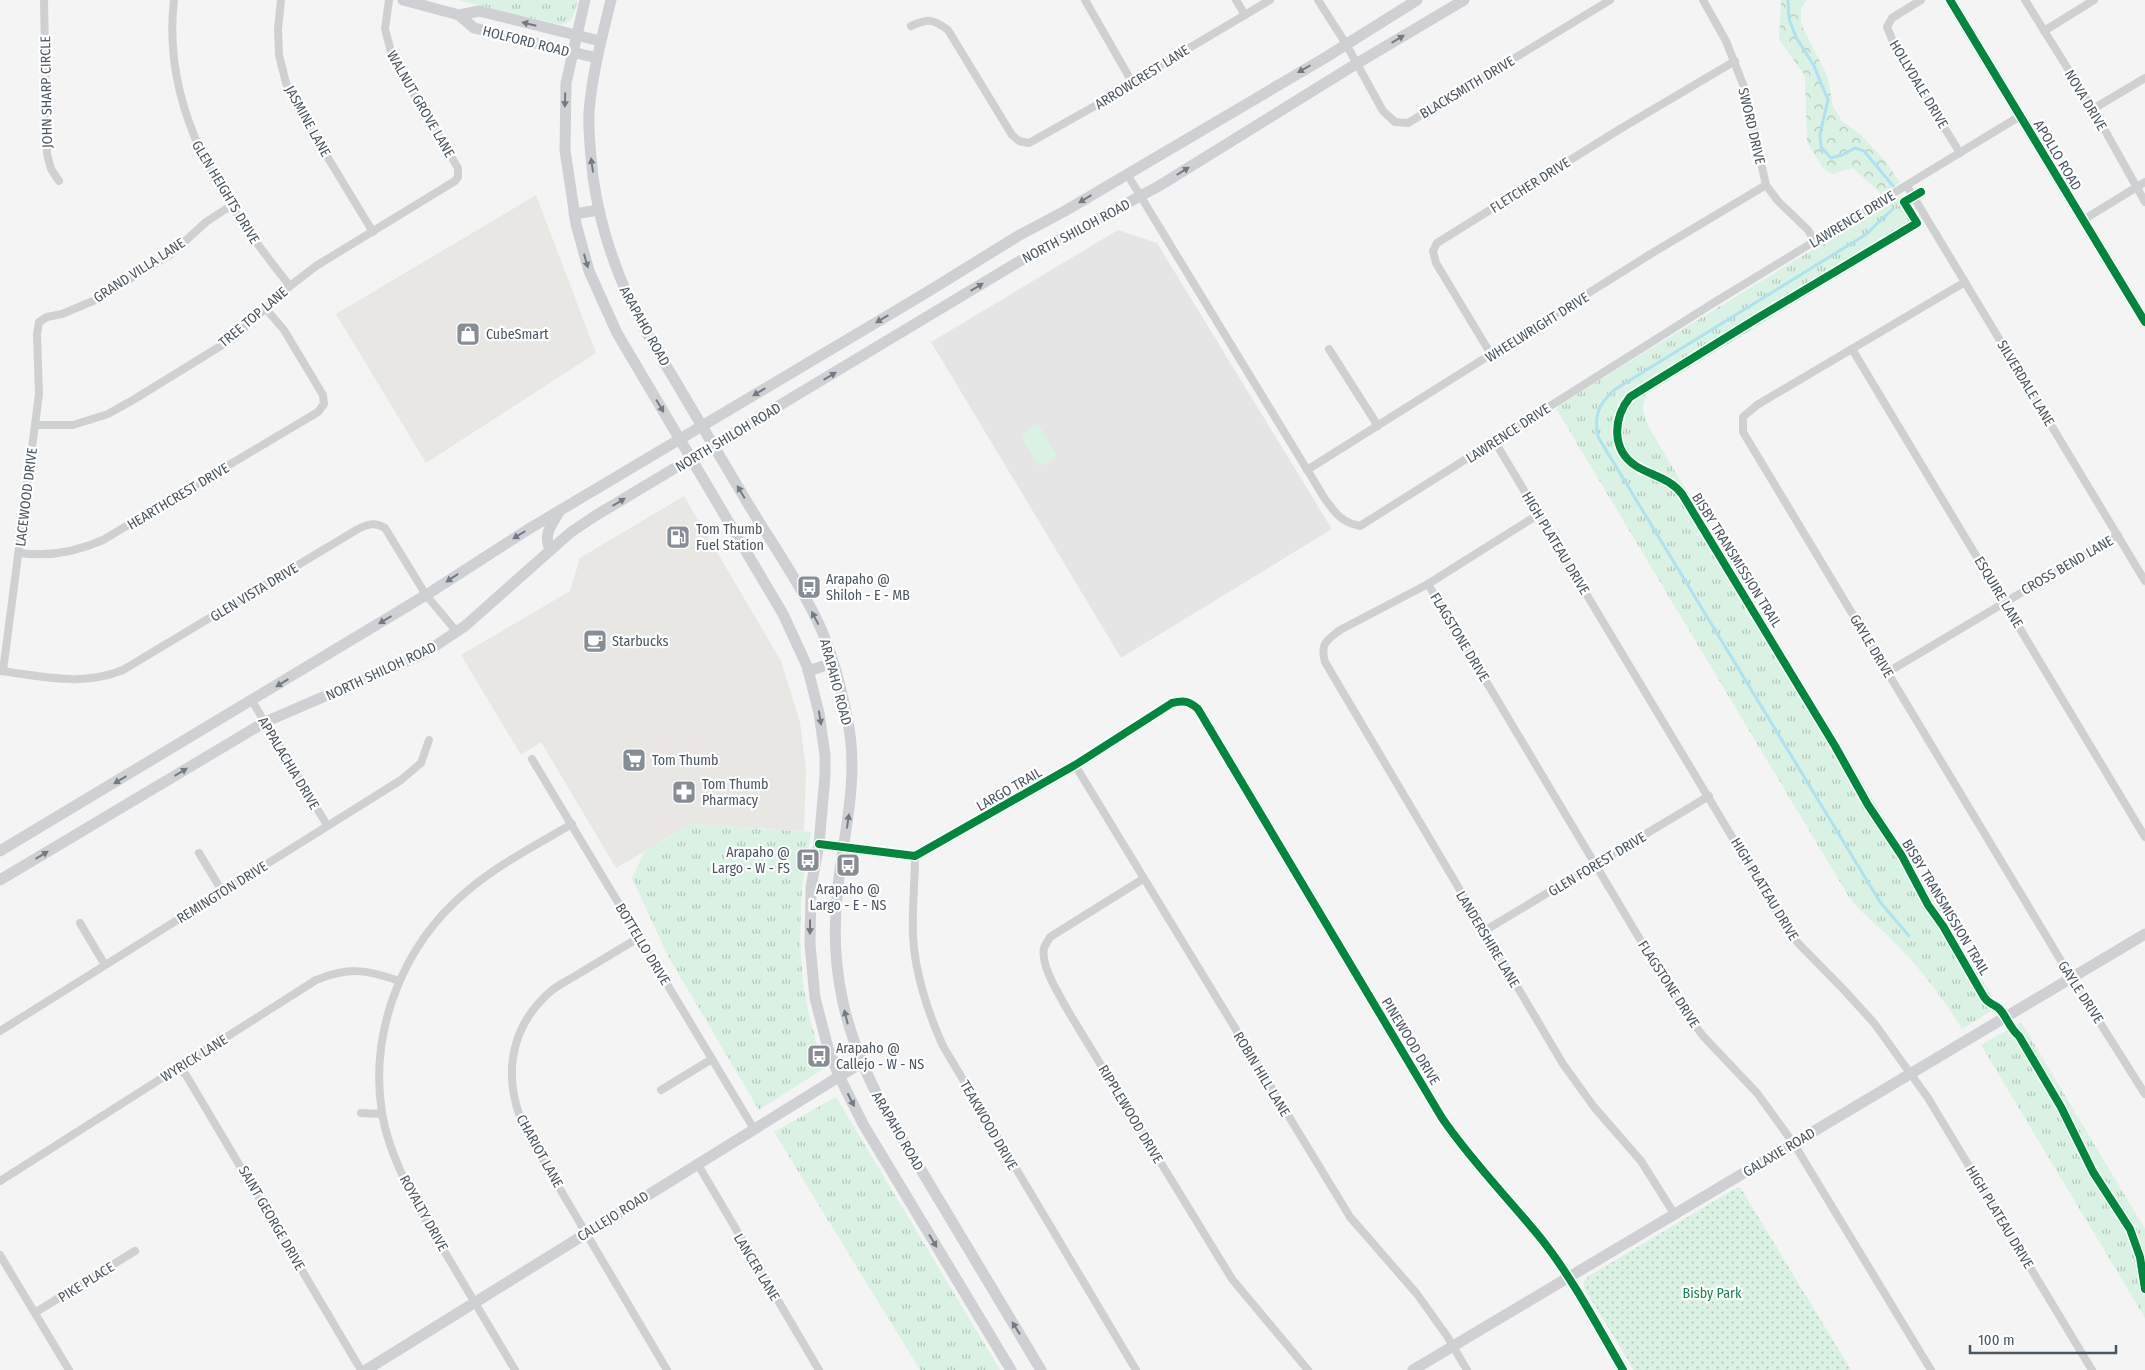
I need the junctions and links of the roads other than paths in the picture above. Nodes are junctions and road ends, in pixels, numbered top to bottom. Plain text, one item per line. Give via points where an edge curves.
1 (44, 0) edge
2 (174, 0) edge
3 (281, 0) edge
4 (389, 0) edge
5 (403, 0) edge
6 (585, 0) edge
7 (611, 0) edge
8 (1085, 0) edge
9 (1236, 0) edge
10 (1270, 0) edge
11 (1318, 0) edge
12 (1417, 0) edge
13 (1464, 0) edge
14 (1610, 0) edge
15 (1703, 0) edge
16 (1921, 0) edge
17 (1950, 0) edge
18 (2025, 0) edge
19 (2094, 0) edge
20 (459, 15) junction
21 (1245, 15) junction
22 (911, 26) dead end
23 (2044, 31) junction
24 (576, 36) junction
25 (600, 42) junction
26 (1346, 44) junction
27 (572, 52) junction
28 (597, 58) junction
29 (1735, 61) junction
30 (1356, 64) junction
31 (2145, 78) edge
32 (1132, 82) junction
33 (2093, 109) junction
34 (2020, 116) junction
35 (1960, 153) junction
36 (1127, 174) junction
37 (458, 177) joint
38 (60, 181) dead end
39 (2145, 182) edge
40 (1766, 185) junction
41 (1907, 186) junction
42 (2136, 187) junction
43 (1141, 196) junction
44 (2145, 202) edge
45 (232, 205) junction
46 (599, 210) junction
47 (574, 214) junction
48 (2082, 220) junction
49 (373, 232) junction
50 (1815, 242) junction
51 (1965, 282) junction
52 (290, 286) junction
53 (924, 294) junction
54 (266, 309) junction
55 (936, 312) junction
56 (39, 322) joint
57 (2145, 322) edge
58 (1329, 349) dead end
59 (1852, 349) junction
60 (1492, 356) junction
61 (791, 373) junction
62 (803, 392) junction
63 (36, 424) junction
64 (702, 426) junction
65 (1378, 426) junction
66 (680, 439) junction
67 (1495, 442) junction
68 (713, 446) junction
69 (692, 459) junction
70 (1307, 470) junction
71 (560, 511) junction
72 (1539, 514) junction
73 (2118, 535) junction
74 (550, 550) junction
75 (19, 553) junction
76 (2145, 581) edge
77 (1428, 584) junction
78 (426, 595) junction
79 (2005, 601) junction
80 (456, 632) junction
81 (834, 664) junction
82 (1, 671) edge
83 (808, 671) junction
84 (1888, 672) junction
85 (252, 701) junction
86 (1198, 709) joint
87 (264, 722) junction
88 (429, 740) dead end
89 (532, 759) dead end
90 (1075, 765) junction
91 (1709, 796) junction
92 (572, 824) junction
93 (327, 825) junction
94 (2145, 837) edge
95 (819, 844) junction
96 (844, 847) junction
97 (0, 851) edge
98 (199, 853) dead end
99 (915, 856) junction
100 (1596, 864) junction
101 (1143, 879) junction
102 (0, 880) edge
103 (222, 891) junction
104 (80, 924) dead end
105 (1484, 931) junction
106 (2145, 934) edge
107 (640, 937) junction
108 (105, 964) junction
109 (2072, 978) junction
110 (398, 981) junction
111 (0, 1031) edge
112 (712, 1059) junction
113 (861, 1063) junction
114 (178, 1068) junction
115 (1910, 1075) junction
116 (839, 1076) junction
117 (661, 1090) dead end
118 (2145, 1094) edge
119 (361, 1113) dead end
120 (382, 1114) junction
121 (754, 1129) junction
122 (1794, 1144) junction
123 (697, 1163) junction
124 (0, 1181) edge
125 (1674, 1215) junction
126 (586, 1233) junction
127 (135, 1251) dead end
128 (0, 1255) edge
129 (1568, 1276) junction
130 (475, 1302) junction
131 (36, 1312) junction
132 (1453, 1346) junction
133 (70, 1370) edge
134 (361, 1370) edge
135 (366, 1370) edge
136 (515, 1370) edge
137 (667, 1370) edge
138 (819, 1370) edge
139 (1011, 1370) edge
140 (1041, 1370) edge
141 (1136, 1370) edge
142 (1308, 1370) edge
143 (1413, 1370) edge
144 (1467, 1370) edge
145 (1623, 1370) edge
146 (1931, 1370) edge
147 (2092, 1370) edge

1 - 38 street, JOHN SHARP CIRCLE via 47,154
2 - 45 street, GLEN HEIGHTS DRIVE via 172,48 182,103 196,143
3 - 49 street, JASMINE LANE via 279,55 286,83 297,108
4 - 37 street, WALNUT GROVE LANE via 385,29 393,59 458,168
5 - 20 main road, HOLFORD ROAD
6 - 24 main road, ARAPAHO ROAD
7 - 25 main road, ARAPAHO ROAD
8 - 32 street
9 - 21 street
10 - 21 street, ARROWCREST LANE
11 - 26 street, BLACKSMITH DRIVE
12 - 26 main road, NORTH SHILOH ROAD
30 -> 13 main road, NORTH SHILOH ROAD
14 - 30 street, BLACKSMITH DRIVE via 1408,123 1395,122 1388,117
15 - 29 street, SWORD DRIVE
16 - 35 street, HOLLYDALE DRIVE via 1892,18 1887,27 1896,49
17 - 34 main road, APOLLO ROAD
18 - 23 street, NOVA DRIVE
19 - 23 street
24 -> 20 main road, HOLFORD ROAD via 479,11
20 - 27 main road, HOLFORD ROAD via 474,28
21 - 32 street, ARROWCREST LANE
22 - 32 street, ARROWCREST LANE via 924,20 936,21 948,30 1012,136 1019,141 1029,143
23 - 33 street, NOVA DRIVE
24 - 25 main road, HOLFORD ROAD
24 - 27 main road, ARAPAHO ROAD
25 - 28 main road, ARAPAHO ROAD
26 - 30 street, BLACKSMITH DRIVE
26 -> 36 main road, NORTH SHILOH ROAD
27 - 28 main road, HOLFORD ROAD
27 -> 47 main road, ARAPAHO ROAD via 565,100 565,150
46 -> 28 main road, ARAPAHO ROAD via 589,135
29 - 40 street, SWORD DRIVE via 1749,105
29 - 60 street, FLETCHER DRIVE via 1437,243 1433,251 1436,263
43 -> 30 main road, NORTH SHILOH ROAD
31 - 33 street
33 - 42 street, NOVA DRIVE
34 - 35 street, LAWRENCE DRIVE
34 - 48 main road, APOLLO ROAD
35 - 41 street, LAWRENCE DRIVE
36 - 43 street, LAWRENCE DRIVE
36 -> 53 main road, NORTH SHILOH ROAD
37 - 49 street, TREE TOP LANE
39 - 42 street
40 - 50 street, SWORD DRIVE via 1808,230
40 - 60 street, WHEELWRIGHT DRIVE via 1649,255
41 - 50 street, LAWRENCE DRIVE
41 - 51 street, SILVERDALE LANE
42 - 44 street, NOVA DRIVE
42 - 48 street
55 -> 43 main road, NORTH SHILOH ROAD via 1025,258
43 - 70 street, LAWRENCE DRIVE
45 - 52 street, GLEN HEIGHTS DRIVE via 262,252
45 - 56 street, GRAND VILLA LANE via 206,222 171,254 93,301 62,314 47,316
46 - 47 main road
46 - 64 main road, ARAPAHO ROAD via 611,258 628,300
47 -> 66 main road, ARAPAHO ROAD via 589,272 606,312
48 - 57 main road, APOLLO ROAD
49 - 52 street, TREE TOP LANE via 316,266
50 - 67 street, LAWRENCE DRIVE
51 - 59 street, GAYLE DRIVE
51 - 73 street, SILVERDALE LANE
52 - 54 street, TREE TOP LANE
53 - 55 main road
53 -> 61 main road, NORTH SHILOH ROAD
54 - 63 street, TREE TOP LANE via 232,339 108,414 73,426
54 - 75 street, HEARTHCREST DRIVE via 292,342 323,395 324,404 318,412 103,540 72,552
62 -> 55 main road, NORTH SHILOH ROAD
56 - 63 street, LACEWOOD DRIVE
58 - 65 street
59 - 79 street, ESQUIRE LANE
59 - 84 street, GAYLE DRIVE via 1756,405 1743,417 1744,432
60 - 65 street, WHEELWRIGHT DRIVE
61 - 62 main road
61 -> 64 main road, NORTH SHILOH ROAD
62 - 68 main road, NORTH SHILOH ROAD
63 - 75 street, LACEWOOD DRIVE
64 - 66 main road, NORTH SHILOH ROAD
64 - 68 main road, ARAPAHO ROAD
65 - 70 street, WHEELWRIGHT DRIVE
66 - 69 main road, ARAPAHO ROAD
66 - 71 main road, NORTH SHILOH ROAD
67 - 70 street, LAWRENCE DRIVE via 1360,526 1347,524 1335,512
67 - 72 street, HIGH PLATEAU DRIVE
68 - 69 main road, NORTH SHILOH ROAD
81 -> 68 main road, ARAPAHO ROAD via 822,631 796,583
74 -> 69 main road, NORTH SHILOH ROAD via 579,526
69 - 83 main road, ARAPAHO ROAD via 783,614
71 - 74 main road via 548,530 546,540
71 -> 78 main road, NORTH SHILOH ROAD
72 - 77 street
72 - 91 street, HIGH PLATEAU DRIVE
73 - 76 street, SILVERDALE LANE
73 - 79 street, CROSS BEND LANE
74 - 80 main road, NORTH SHILOH ROAD
75 - 82 street, LACEWOOD DRIVE
77 - 100 street, FLAGSTONE DRIVE
77 - 105 street, LANDERSHIRE LANE via 1340,630 1327,640 1322,650 1325,662
78 - 80 street, GLEN VISTA DRIVE
78 - 82 street, GLEN VISTA DRIVE via 385,528 377,524 367,525 123,670 103,677 77,680
78 -> 85 main road, NORTH SHILOH ROAD
79 - 84 street, CROSS BEND LANE
79 - 94 street, ESQUIRE LANE
80 - 87 main road, NORTH SHILOH ROAD via 411,660
81 - 83 main road
96 -> 81 main road, ARAPAHO ROAD via 852,767 849,730
83 -> 95 main road, ARAPAHO ROAD via 819,713 824,755
84 - 109 street, GAYLE DRIVE
85 - 87 street, APPALACHIA DRIVE
85 -> 97 main road, NORTH SHILOH ROAD
86 - 90 street, LARGO TRAIL via 1190,702 1172,703
86 - 129 street, PINEWOOD DRIVE via 1442,1118 1464,1151 1543,1242
87 - 93 street, APPALACHIA DRIVE
102 -> 87 main road, NORTH SHILOH ROAD
88 - 93 street, REMINGTON DRIVE via 421,763 412,772
89 - 92 street, BOTTELLO DRIVE
90 - 99 street, LARGO TRAIL
90 - 101 street, ROBIN HILL LANE
91 - 100 street, GLEN FOREST DRIVE
91 - 115 street, HIGH PLATEAU DRIVE via 1798,943 1858,1005
92 - 107 street, BOTTELLO DRIVE
92 - 110 street, ROYALTY DRIVE via 497,868 466,891 425,934
93 - 103 street, REMINGTON DRIVE
95 - 96 street
95 -> 116 main road, ARAPAHO ROAD via 811,896 812,978 828,1048
96 - 99 street
113 -> 96 main road, ARAPAHO ROAD via 844,1009 837,963 835,919
98 - 103 street
99 - 141 street, TEAKWOOD DRIVE via 913,935 930,1018 948,1054
100 - 105 street, GLEN FOREST DRIVE
100 - 122 street, FLAGSTONE DRIVE via 1687,1015 1757,1093
101 - 132 street, ROBIN HILL LANE via 1350,1217 1417,1294
101 - 142 street, RIPPLEWOOD DRIVE via 1050,938 1044,949 1044,960 1071,1016 1232,1279
103 - 108 street, REMINGTON DRIVE
104 - 108 street
105 - 125 street, LANDERSHIRE LANE via 1563,1064 1594,1107 1641,1161
106 - 109 main road, GALAXIE ROAD
107 - 112 street, BOTTELLO DRIVE
107 - 126 street, CHARIOT LANE via 551,990 524,1024 512,1058 514,1099 522,1122
108 - 111 street, REMINGTON DRIVE
109 - 115 main road, GALAXIE ROAD
109 - 118 street, GAYLE DRIVE
110 - 114 street, WYRICK LANE via 373,972 352,970 316,980
110 - 120 street, ROYALTY DRIVE via 384,1030 380,1062
112 - 117 street
112 - 121 street, BOTTELLO DRIVE
113 - 116 main road, CALLEJO ROAD
140 -> 113 main road, ARAPAHO ROAD via 884,1108
114 - 124 street, WYRICK LANE
114 - 134 street, SAINT GEORGE DRIVE via 186,1075 238,1160
115 - 122 main road, GALAXIE ROAD
115 - 147 street, HIGH PLATEAU DRIVE via 1928,1098
116 - 121 main road, CALLEJO ROAD
116 -> 139 main road, ARAPAHO ROAD via 863,1124
119 - 120 street
120 - 130 street, ROYALTY DRIVE via 389,1142 414,1202
121 - 123 main road, CALLEJO ROAD
122 - 125 main road, GALAXIE ROAD
122 - 146 street, FLAGSTONE DRIVE
123 - 126 main road, CALLEJO ROAD
123 - 138 street, LANCER LANE
125 - 129 main road, GALAXIE ROAD
126 - 130 main road, CALLEJO ROAD
126 - 137 street, CHARIOT LANE
127 - 131 street, PIKE PLACE
128 - 131 street
129 - 132 main road, GALAXIE ROAD
129 - 145 street, PINEWOOD DRIVE
130 - 135 main road, CALLEJO ROAD
130 - 136 street, ROYALTY DRIVE
131 - 133 street
132 - 143 main road, GALAXIE ROAD
132 - 144 street, ROBIN HILL LANE

